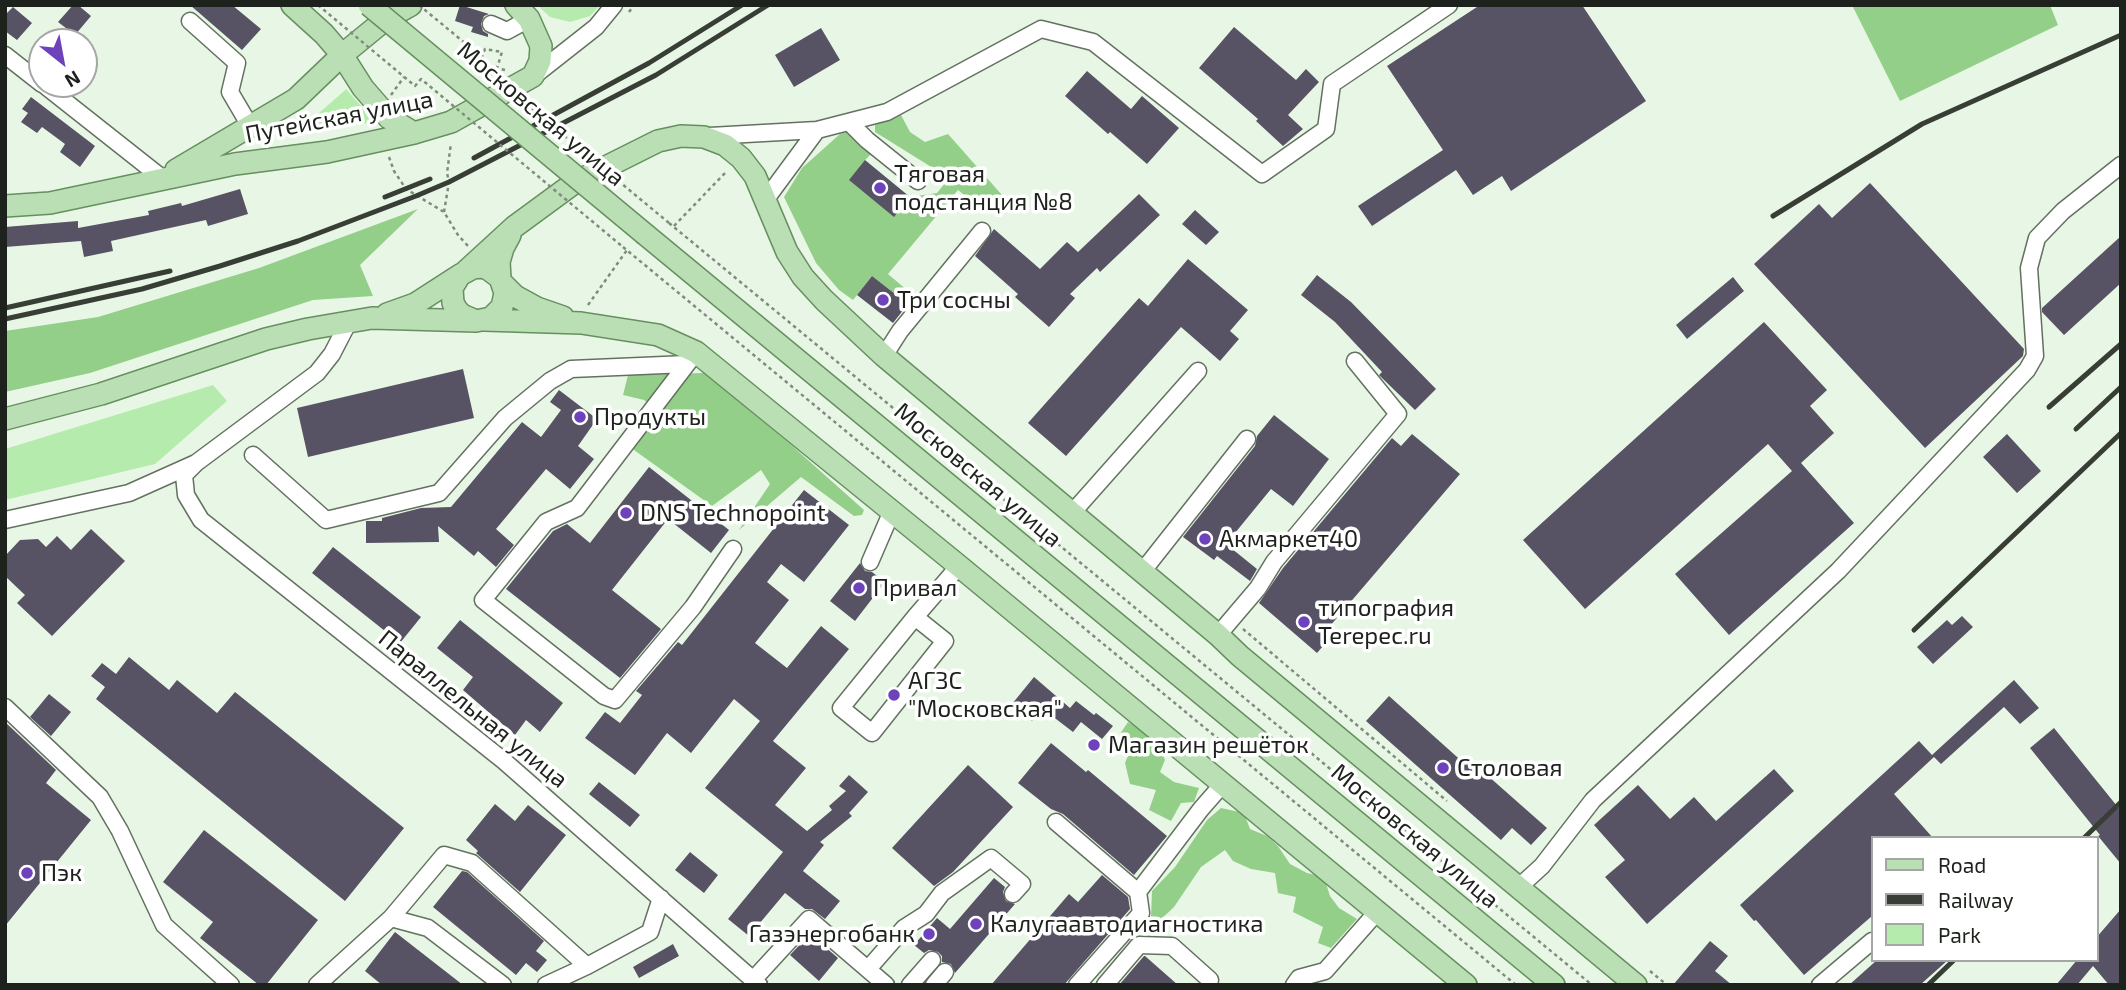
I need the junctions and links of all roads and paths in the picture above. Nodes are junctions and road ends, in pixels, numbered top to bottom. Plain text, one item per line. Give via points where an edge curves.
1 (292, 5) edge
2 (318, 5) edge
3 (369, 5) edge
4 (411, 5) edge
5 (419, 5) edge
6 (614, 5) edge
7 (1449, 5) edge
8 (522, 12) edge
9 (190, 21) dead end
10 (491, 24) dead end
11 (5, 55) edge
12 (342, 55) junction
13 (479, 65) junction
14 (498, 68) dead end
15 (28, 73) edge
16 (533, 76) junction
17 (404, 77) junction
18 (423, 97) dead end
19 (60, 98) edge
20 (399, 101) dead end
21 (407, 106) dead end
22 (849, 122) junction
23 (250, 126) junction
24 (817, 130) junction
25 (414, 133) junction
26 (704, 137) junction
27 (451, 141) dead end
28 (388, 153) dead end
29 (2121, 164) edge
30 (731, 167) dead end
31 (162, 178) junction
32 (918, 181) dead end
33 (766, 199) junction
34 (5, 206) edge
35 (444, 212) junction
36 (674, 226) junction
37 (514, 228) junction
38 (982, 231) dead end
39 (468, 246) dead end
40 (625, 249) junction
41 (463, 273) junction
42 (502, 282) junction
43 (372, 318) junction
44 (582, 318) junction
45 (480, 320) junction
46 (349, 321) junction
47 (884, 356) junction
48 (692, 358) junction
49 (1355, 361) dead end
50 (1198, 371) dead end
51 (5, 419) edge
52 (1247, 439) dead end
53 (253, 455) dead end
54 (196, 463) junction
55 (892, 512) junction
56 (1072, 513) junction
57 (5, 520) edge
58 (733, 549) dead end
59 (870, 562) dead end
60 (959, 566) junction
61 (1142, 572) junction
62 (915, 617) junction
63 (1218, 635) junction
64 (5, 707) edge
65 (1222, 785) junction
66 (1056, 822) dead end
67 (1519, 887) junction
68 (1138, 892) junction
69 (1013, 894) dead end
70 (661, 898) junction
71 (1377, 912) junction
72 (391, 918) junction
73 (1870, 944) edge
74 (932, 960) dead end
75 (587, 966) junction
76 (868, 969) junction
77 (945, 972) dead end
78 (756, 982) edge
79 (1211, 983) edge
80 (231, 985) edge
81 (317, 985) edge
82 (503, 985) edge
83 (546, 985) edge
84 (886, 985) edge
85 (910, 985) edge
86 (934, 985) edge
87 (1077, 985) edge
88 (1105, 985) edge
89 (1294, 985) edge
90 (1466, 985) edge
91 (1516, 985) edge
92 (1554, 985) edge
93 (1592, 985) edge
94 (1636, 985) edge
95 (1820, 985) edge

1 - 12 main road
2 - 17 path, bridge
3 - 92 main road, Московская улица, bridge
4 - 12 main road, Путейская улица
5 - 13 path, bridge via 472,49 467,55
6 - 16 street, Путейская улица via 596,27
7 - 22 street via 1332,84 1326,129 1262,174 1093,42 1041,29 887,112
8 - 10 street via 507,31
8 - 16 main road via 541,46
9 - 23 street via 237,63 230,92
11 - 15 street
12 - 23 main road, Путейская улица via 296,99
12 - 25 main road via 389,118
13 - 14 path via 485,49 502,52
13 - 36 path, bridge
16 - 25 main road, Путейская улица via 451,122
17 - 20 path via 391,95
17 - 40 path, bridge via 415,86 421,79
18 - 21 path
19 - 31 street
22 - 24 street
22 - 32 street
23 - 31 main road, Путейская улица
24 - 26 street
24 - 33 street
25 - 31 main road, Путейская улица
26 - 33 main road via 741,158
26 - 37 main road via 658,141 574,183
27 - 35 path
28 - 35 path via 406,188
29 - 67 street via 2037,238 2029,268 2035,356 2027,370 1838,571 1593,800 1542,866
30 - 36 path
31 - 34 main road, Путейская улица via 50,203
33 - 47 main road via 787,252 803,277
35 - 39 path
36 - 93 path
37 - 41 main road
37 - 42 main road via 499,261
38 - 47 street
40 - 44 path
40 - 91 path
41 - 42 main road via 481,267
41 - 43 main road via 415,304
41 - 45 main road via 452,288 453,303 462,315
42 - 44 main road via 537,308
42 - 45 main road via 502,307 491,318
43 - 45 main road
43 - 46 main road
44 - 45 main road
44 - 48 main road via 658,335
46 - 51 main road via 266,339 101,394
46 - 54 street via 317,373
47 - 56 main road
48 - 53 street via 571,369 505,418 439,493 326,520
48 - 55 main road
48 - 58 street via 577,508 546,522 483,600 615,700 694,607
49 - 63 street via 1398,414
50 - 56 street
52 - 61 street
54 - 57 street via 129,493
54 - 70 street, Параллельная улица via 184,475 186,495 201,520 504,761
55 - 59 street
55 - 60 main road
56 - 61 main road
60 - 62 street
60 - 65 main road
61 - 63 main road
62 - 62 street via 841,708 872,733 946,641
63 - 67 main road
64 - 80 street via 100,797 164,925
65 - 68 street
65 - 71 main road
66 - 68 street
67 - 94 main road
68 - 87 street via 1141,913
69 - 76 street via 1023,884 1005,878 991,858 942,893
70 - 75 street via 650,932
70 - 78 street, Параллельная улица
71 - 89 street via 1325,971 1299,978
71 - 90 main road
72 - 75 street via 444,855 472,863
72 - 81 street
72 - 82 street via 428,928
73 - 95 street
74 - 85 street
75 - 83 street
76 - 78 street via 809,919
76 - 84 street
77 - 86 street
79 - 88 street via 1172,946 1139,945

